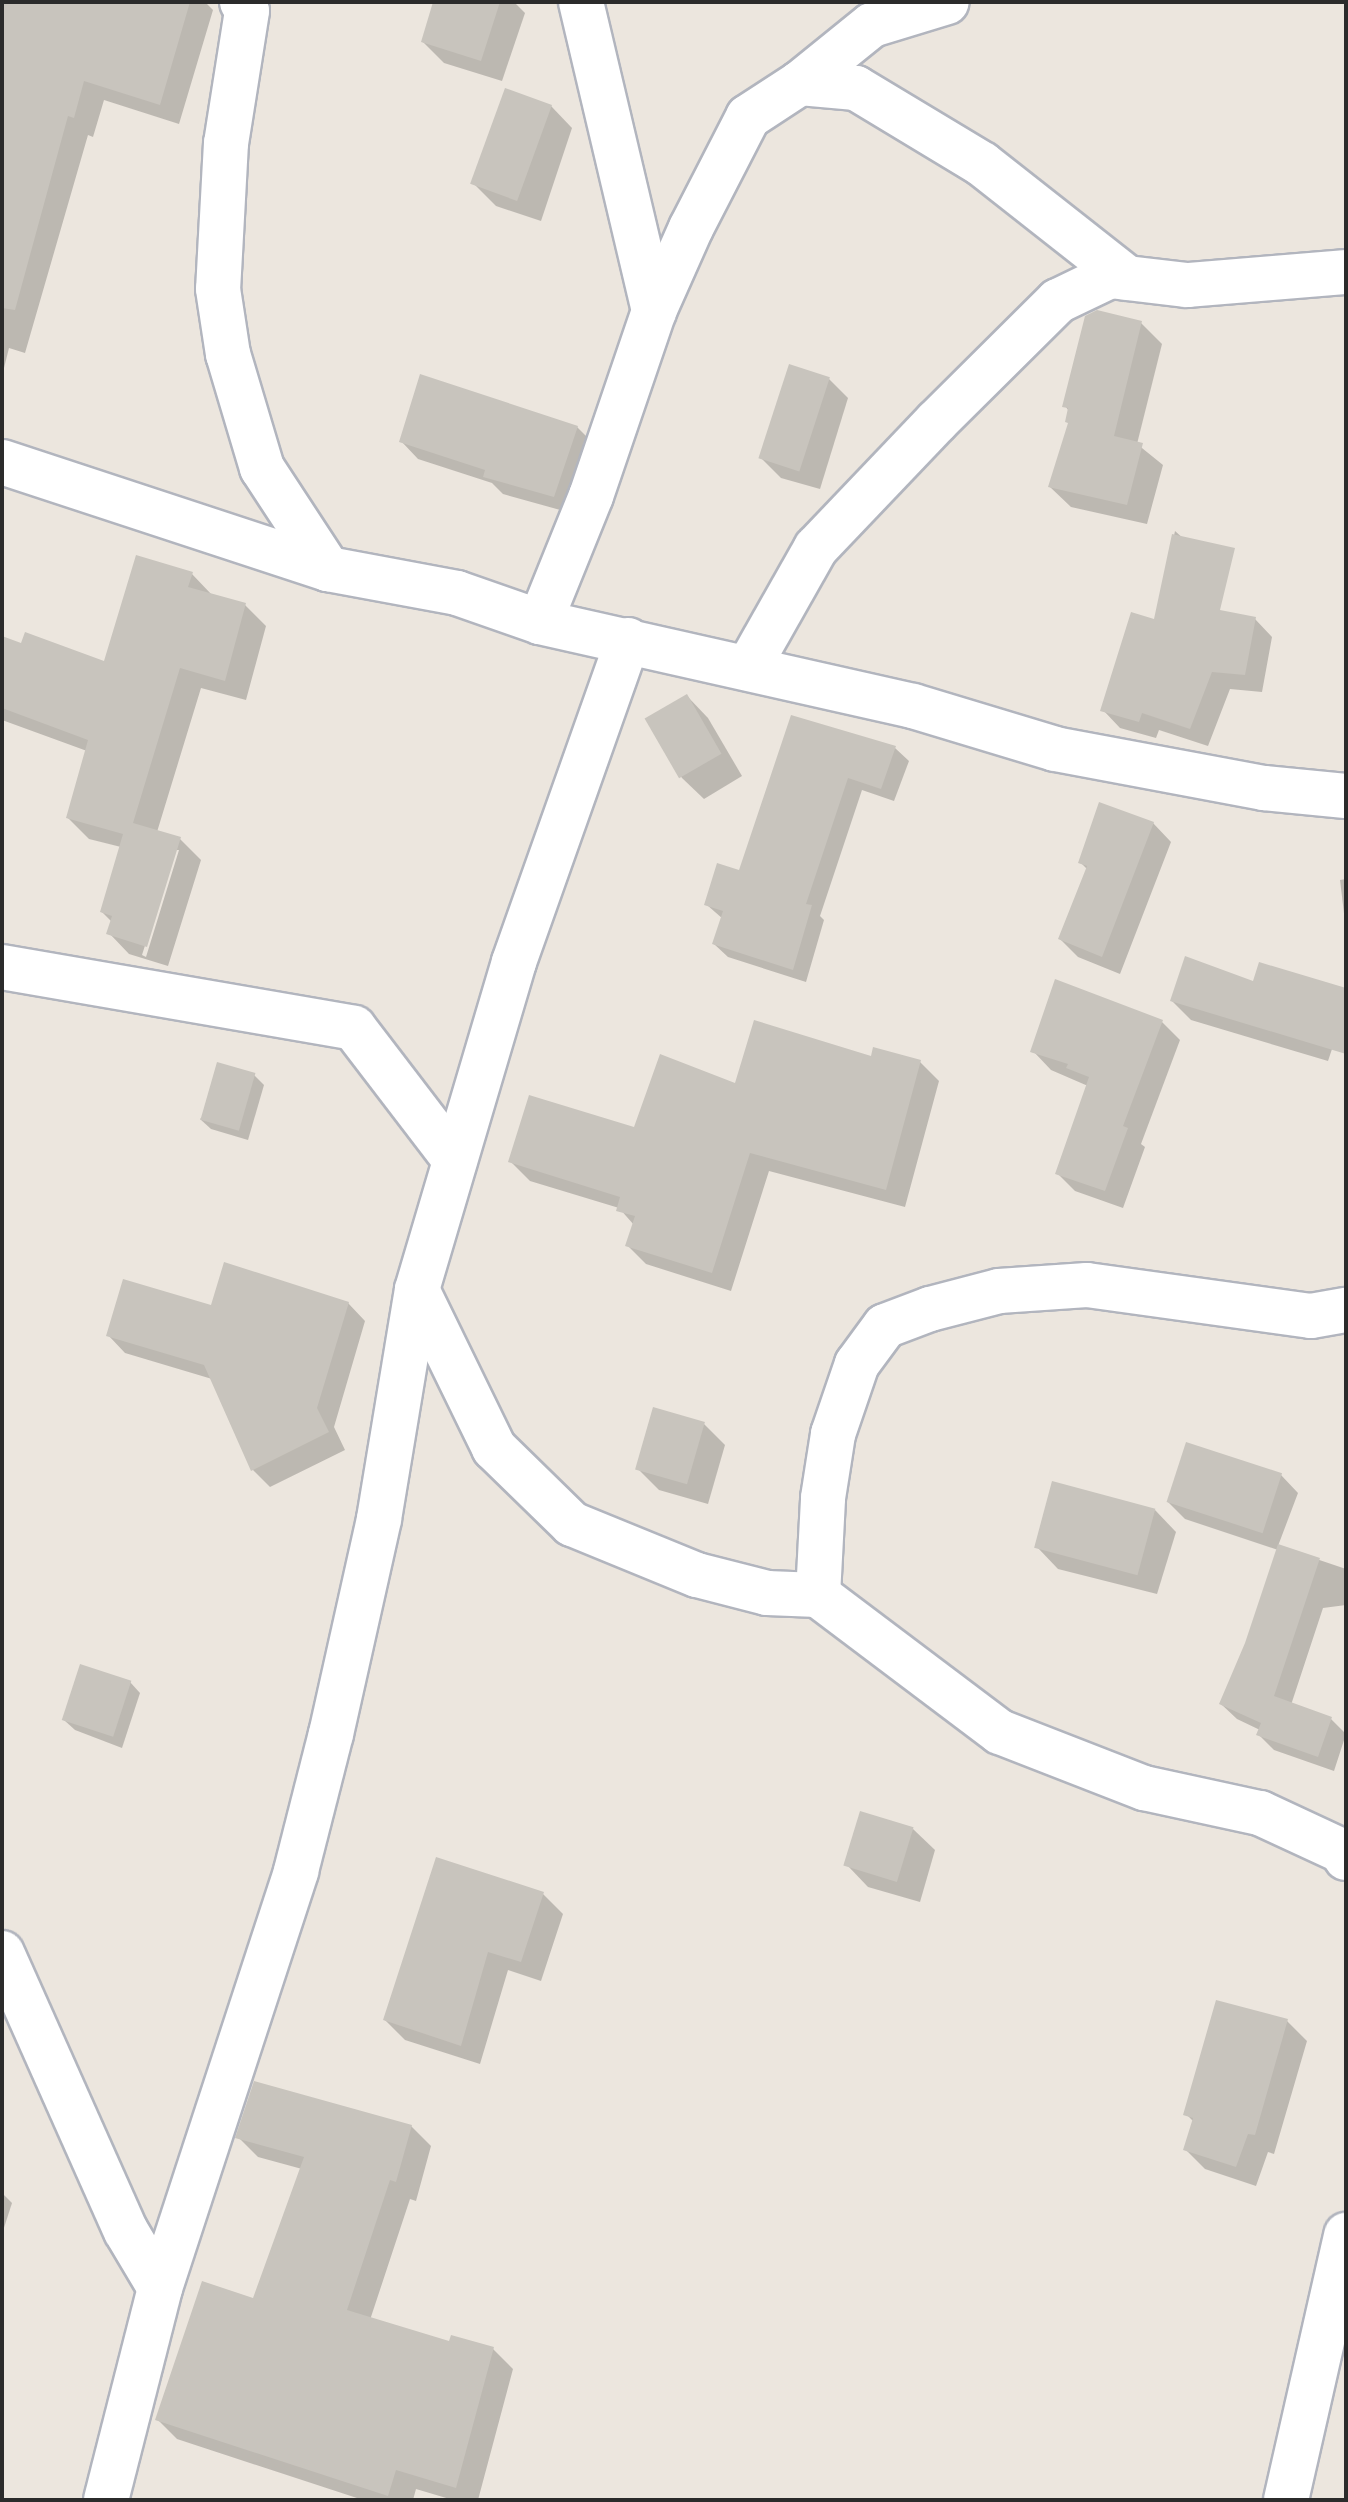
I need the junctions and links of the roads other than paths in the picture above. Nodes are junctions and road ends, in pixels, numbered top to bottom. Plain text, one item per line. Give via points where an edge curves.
1 (242, 2) edge
2 (581, 2) edge
3 (947, 2) edge
4 (800, 83) junction
5 (1346, 272) edge
6 (1127, 278) junction
7 (654, 311) junction
8 (2, 462) edge
9 (328, 569) junction
10 (540, 622) junction
11 (628, 640) junction
12 (748, 668) junction
13 (1346, 796) edge
14 (2, 967) edge
15 (455, 1160) junction
16 (417, 1290) junction
17 (1346, 1310) edge
18 (818, 1595) junction
19 (1345, 1854) edge
20 (2, 1953) edge
21 (20, 2025) edge
22 (1346, 2235) edge
23 (160, 2288) junction
24 (106, 2500) edge
25 (1286, 2500) edge

1 - 9 street via 247,11 226,143 218,289 228,354 262,468
2 - 7 street
3 - 4 street via 872,25
4 - 6 street via 856,88 982,164
4 - 7 street via 748,117
5 - 6 street via 1187,285
6 - 12 street via 1110,276 1058,301 936,422 816,548
7 - 10 street via 591,496
8 - 9 street
9 - 10 street via 457,593
10 - 11 street
11 - 12 street
11 - 15 street via 514,962
12 - 13 street via 913,706 1055,749 1264,788
14 - 15 street via 354,1028
15 - 16 street
16 - 18 street via 494,1448 572,1524 697,1575 767,1593
16 - 23 street via 379,1519 296,1871
17 - 18 street via 1311,1316 1087,1285 999,1291 885,1326 857,1364 833,1434 823,1498
18 - 19 street via 1000,1732 1144,1788 1260,1813
20 - 21 street
21 - 23 street
22 - 25 street
23 - 24 street

